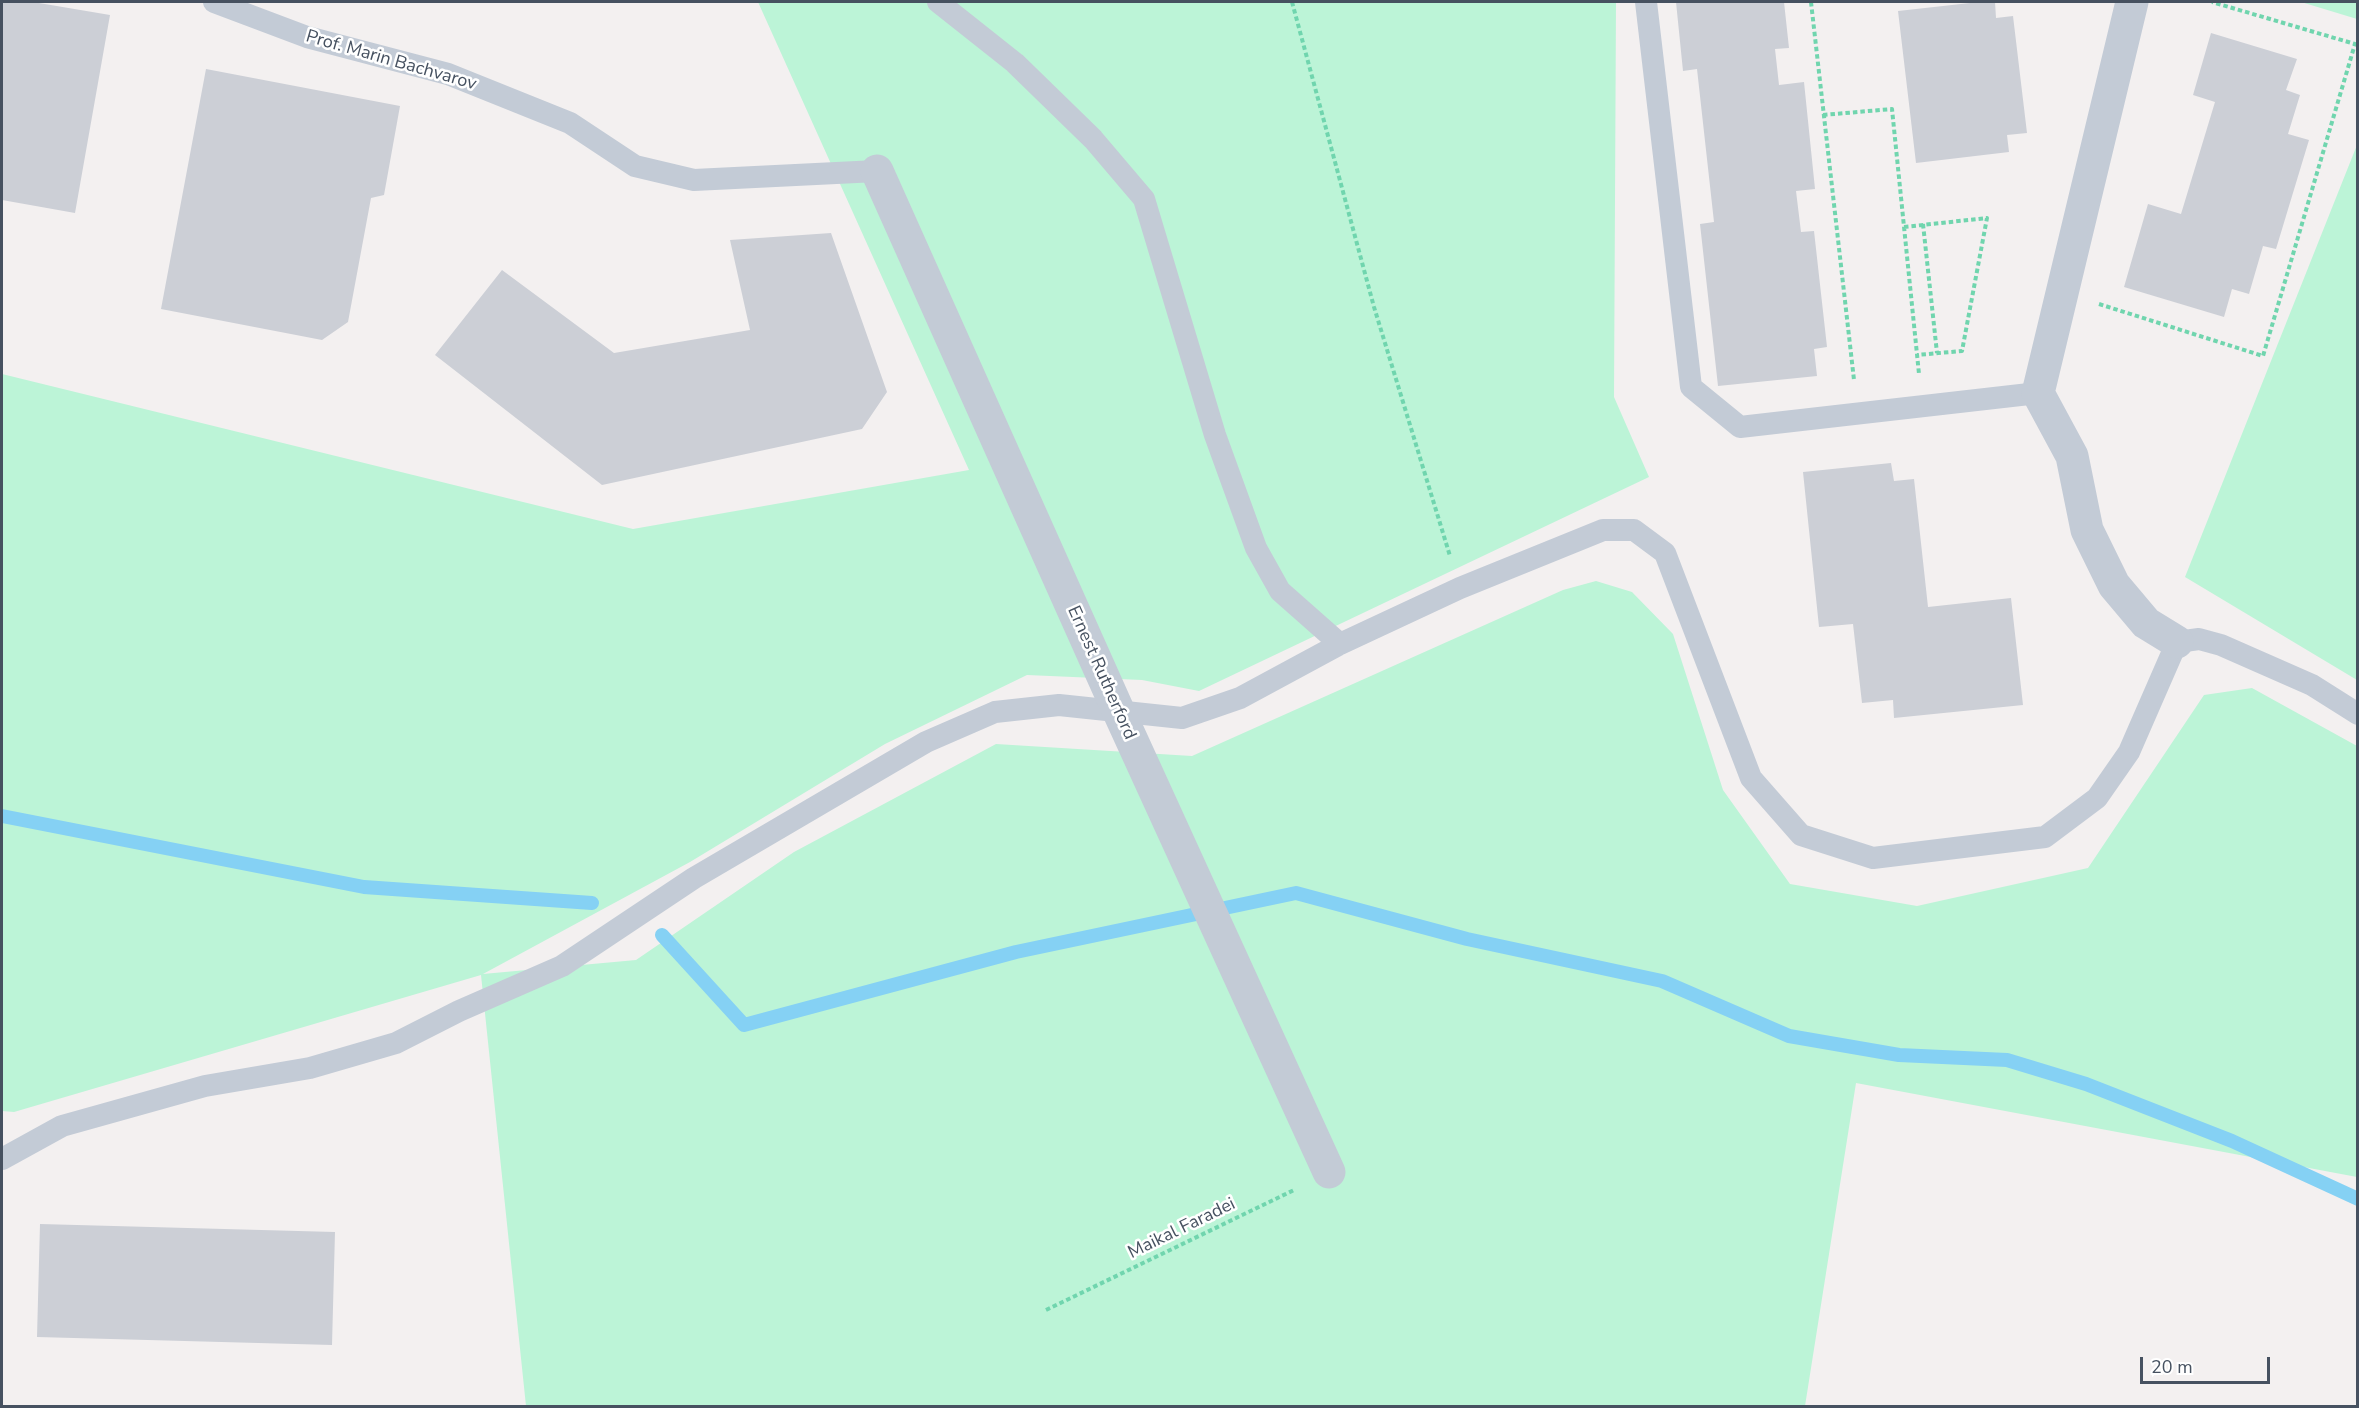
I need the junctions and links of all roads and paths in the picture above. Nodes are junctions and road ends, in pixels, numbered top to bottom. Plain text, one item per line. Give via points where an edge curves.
1 (214, 2) edge
2 (938, 2) edge
3 (1292, 2) edge
4 (1646, 2) edge
5 (1810, 2) edge
6 (2132, 2) edge
7 (2212, 2) edge
8 (1823, 115) junction
9 (877, 171) joint
10 (1923, 224) junction
11 (1904, 227) junction
12 (2098, 303) dead end
13 (1937, 353) junction
14 (1917, 355) junction
15 (2038, 393) junction
16 (1922, 406) junction
17 (1858, 414) junction
18 (1460, 588) junction
19 (2177, 642) junction
20 (1340, 644) junction
21 (1118, 710) junction
22 (2358, 714) edge
23 (2, 1160) edge
24 (1329, 1172) joint
25 (1046, 1310) dead end

1 - 9 lane, Prof. Marin Bachvarov via 308,37 448,74 570,123 635,166 694,180
2 - 20 lane via 1015,63 1093,138 1144,199 1215,435 1256,548 1280,591
3 - 18 path via 1374,307
4 - 17 lane via 1692,387 1740,427
5 - 8 path
6 - 15 street
7 - 12 path via 2355,44 2263,356
8 - 11 path via 1892,109
8 - 17 path
9 - 21 street, Ernest Rutherford
10 - 11 path
10 - 13 path
10 - 13 path via 1987,218 1962,351
11 - 14 path
13 - 14 path
14 - 16 path
15 - 16 lane
15 - 19 street via 2072,456 2087,530 2114,585 2146,623
16 - 17 lane
18 - 19 lane via 1603,530 1634,530 1665,553 1751,778 1801,835 1873,858 2046,837 2104,789 2128,752
18 - 20 lane
19 - 22 lane via 2199,639 2221,645 2312,685
20 - 21 lane via 1240,698 1182,718
21 - 23 lane via 1059,705 995,712 926,742 694,878 562,966 396,1042 310,1068 206,1086 62,1126
21 - 24 street, Ernest Rutherford
24 - 25 path, Maikal Faradei

